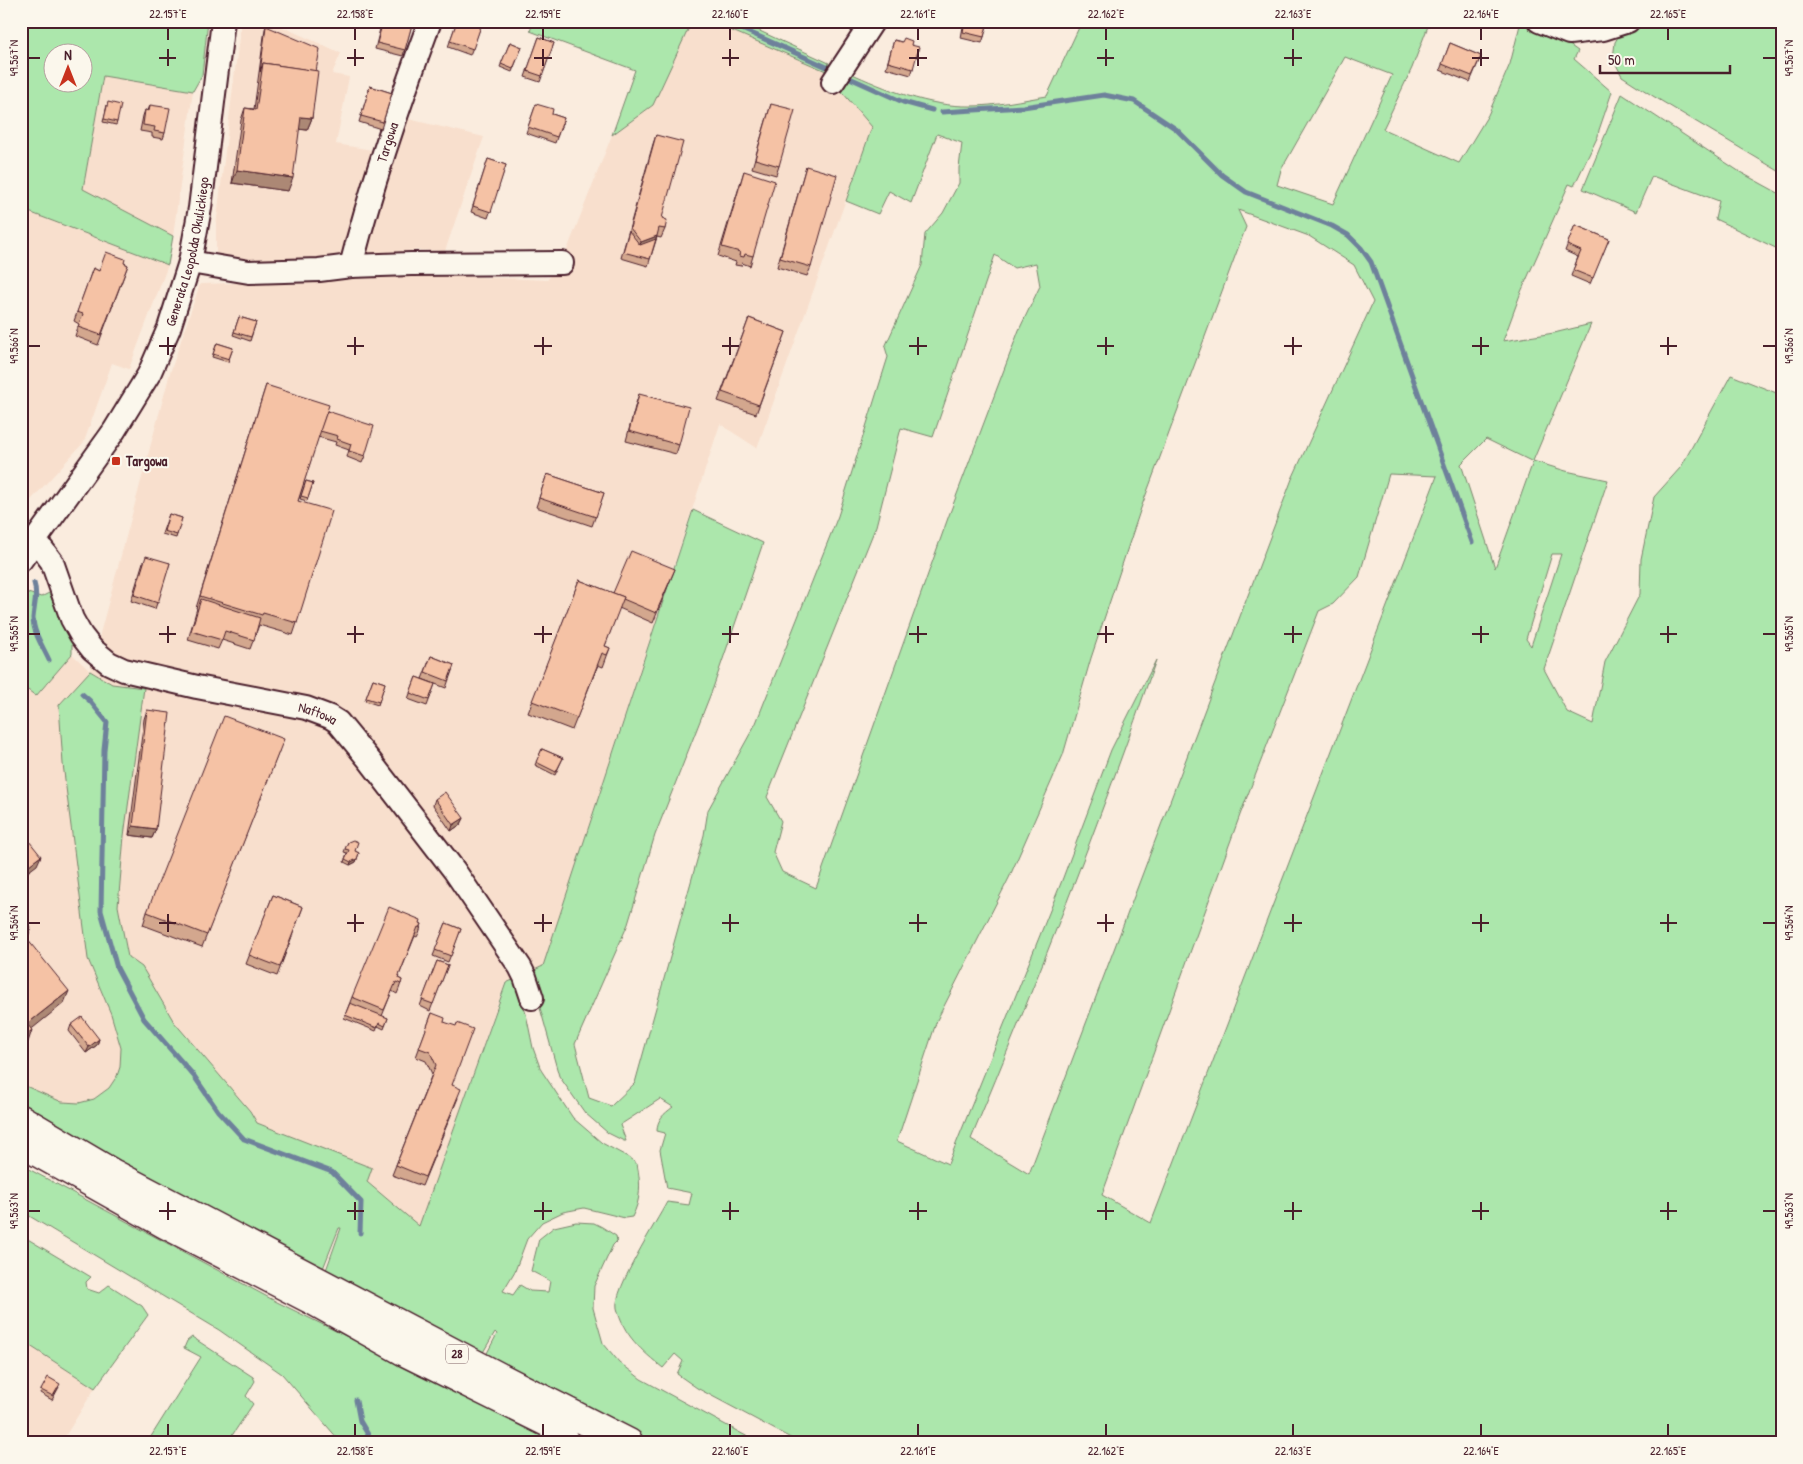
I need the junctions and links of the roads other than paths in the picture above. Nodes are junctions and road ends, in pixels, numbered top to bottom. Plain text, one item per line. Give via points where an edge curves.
1 (223, 21) edge
2 (430, 21) edge
3 (873, 21) edge
4 (1539, 21) edge
5 (1628, 21) edge
6 (833, 82) dead end
7 (190, 262) junction
8 (562, 263) dead end
9 (351, 266) junction
10 (27, 551) edge
11 (532, 998) dead end
12 (21, 1119) edge
13 (21, 1143) edge
14 (589, 1443) edge
15 (628, 1443) edge

1 - 7 street, Generała Leopolda Okulickiego via 200,208
2 - 9 street, Targowa via 364,214
3 - 6 street
4 - 5 street via 1569,32 1603,29
7 - 9 street via 250,272
7 - 10 street, Generała Leopolda Okulickiego via 169,328 139,391
8 - 9 street
10 - 11 street, Naftowa via 43,550 52,562 81,635 109,663 124,670 198,687 306,708 338,722 454,870 520,967
12 - 15 main road, 28 via 114,1174
13 - 14 main road, 28 via 405,1352

